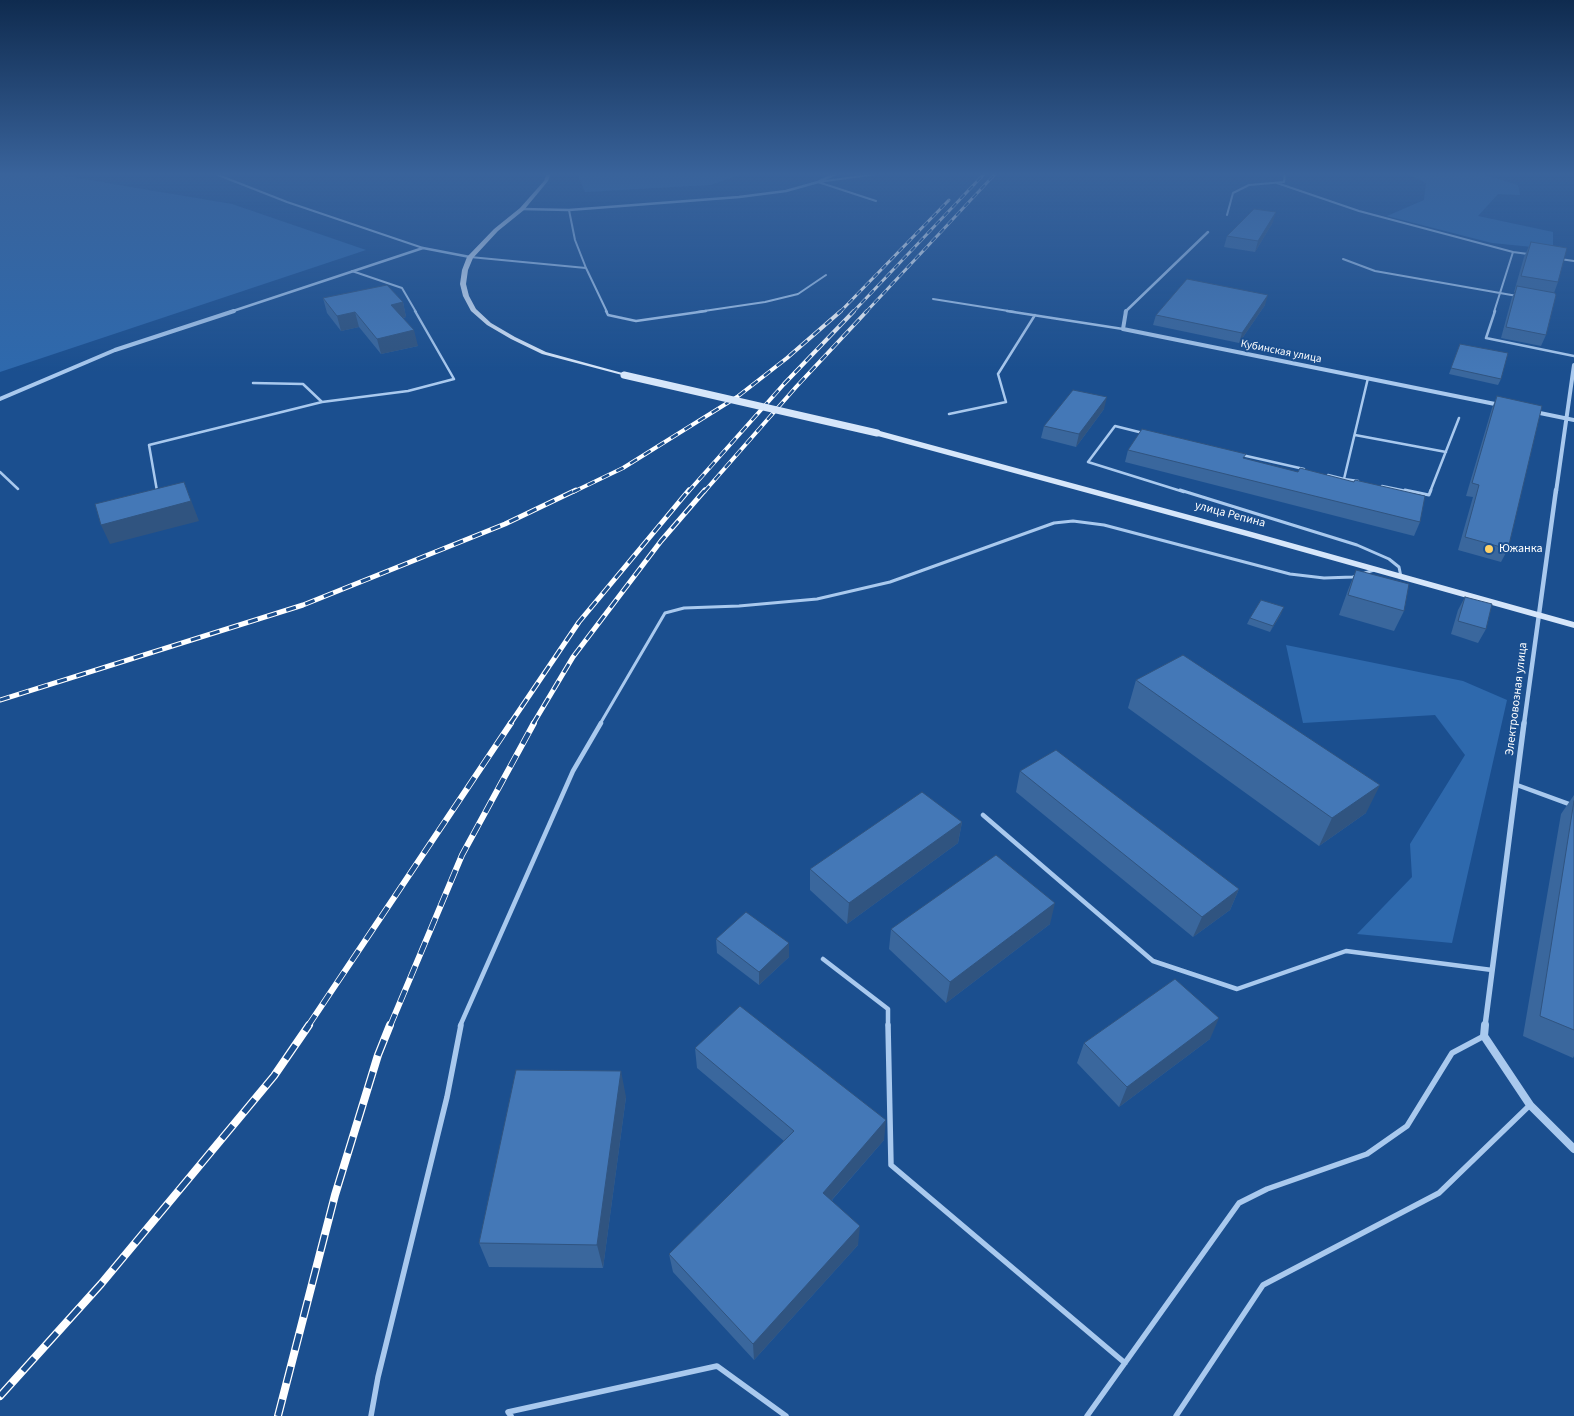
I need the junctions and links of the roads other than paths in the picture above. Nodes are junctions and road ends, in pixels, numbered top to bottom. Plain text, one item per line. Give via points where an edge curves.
1 (397, 239) edge
2 (487, 239) edge
3 (575, 239) edge
4 (1201, 239) edge
5 (1464, 239) edge
6 (423, 248) junction
7 (1513, 252) junction
8 (1531, 254) edge
9 (470, 257) junction
10 (1557, 258) edge
11 (1343, 259) dead end
12 (1574, 261) edge
13 (586, 268) junction
14 (352, 271) junction
15 (826, 275) dead end
16 (1500, 293) junction
17 (1525, 297) edge
18 (933, 299) dead end
19 (1035, 315) junction
20 (1123, 329) junction
21 (1574, 356) edge
22 (1574, 365) edge
23 (1368, 378) junction
24 (253, 383) dead end
25 (0, 399) edge
26 (322, 402) junction
27 (1509, 407) edge
28 (1528, 411) edge
29 (949, 414) dead end
30 (1459, 418) dead end
31 (1565, 418) junction
32 (1574, 420) edge
33 (1144, 433) edge
34 (1355, 435) junction
35 (1446, 452) junction
36 (1239, 455) edge
37 (1306, 470) edge
38 (0, 472) edge
39 (1325, 474) edge
40 (1344, 479) junction
41 (1363, 482) edge
42 (1372, 484) edge
43 (18, 489) dead end
44 (156, 491) edge
45 (1376, 570) junction
46 (1401, 577) junction
47 (1538, 616) junction
48 (1574, 625) edge
49 (1516, 785) junction
50 (1574, 806) edge
51 (983, 815) dead end
52 (823, 959) dead end
53 (1492, 970) junction
54 (1484, 1036) junction
55 (1530, 1105) junction
56 (1574, 1149) edge
57 (1125, 1363) junction
58 (371, 1416) edge
59 (510, 1416) edge
60 (786, 1416) edge
61 (1087, 1416) edge
62 (1176, 1416) edge

1 - 6 lane
2 - 9 main road
3 - 13 lane
4 - 20 street via 1125,312
5 - 7 lane
6 - 9 street
6 - 14 street
7 - 8 lane
7 - 16 lane
9 - 13 lane
9 - 45 main road, улица Репина, bridge via 463,284 473,310 489,324 544,353 624,375 878,433
10 - 12 lane
11 - 16 lane via 1375,271
13 - 15 lane via 608,315 636,321 765,302 798,294
14 - 25 street via 115,350
14 - 26 lane via 402,288 454,379 408,391
16 - 17 lane
16 - 21 lane via 1486,338
18 - 19 lane
19 - 20 lane
19 - 29 lane via 998,374 1006,402
20 - 23 street, Кубинская улица
22 - 31 street, Электровозная улица
23 - 27 street, Кубинская улица
23 - 34 lane
24 - 26 lane via 303,384
26 - 44 lane via 149,445
28 - 31 street
30 - 35 lane
31 - 32 street
31 - 47 street, Электровозная улица
33 - 46 lane via 1115,426 1088,462 1357,545 1389,559 1398,567
34 - 35 lane
34 - 40 lane
35 - 42 lane via 1429,495
36 - 37 lane
38 - 43 lane
39 - 40 lane
40 - 41 lane
45 - 46 main road, улица Репина
45 - 58 lane via 1353,577 1290,574 1104,525 1073,521 1054,523 890,582 817,599 684,608 665,613 573,771 461,1023 447,1097
46 - 47 main road, улица Репина
47 - 48 main road, улица Репина
47 - 49 street, Электровозная улица
49 - 50 lane
49 - 53 street, Электровозная улица
51 - 53 lane via 1153,961 1237,989 1346,951
52 - 57 lane via 888,1009 890,1165
53 - 54 street, Электровозная улица
54 - 55 street
54 - 57 lane via 1452,1053 1407,1126 1367,1154 1267,1189 1239,1203
55 - 56 street
55 - 62 lane via 1439,1193 1263,1285
57 - 61 lane
59 - 60 lane via 508,1412 717,1366

